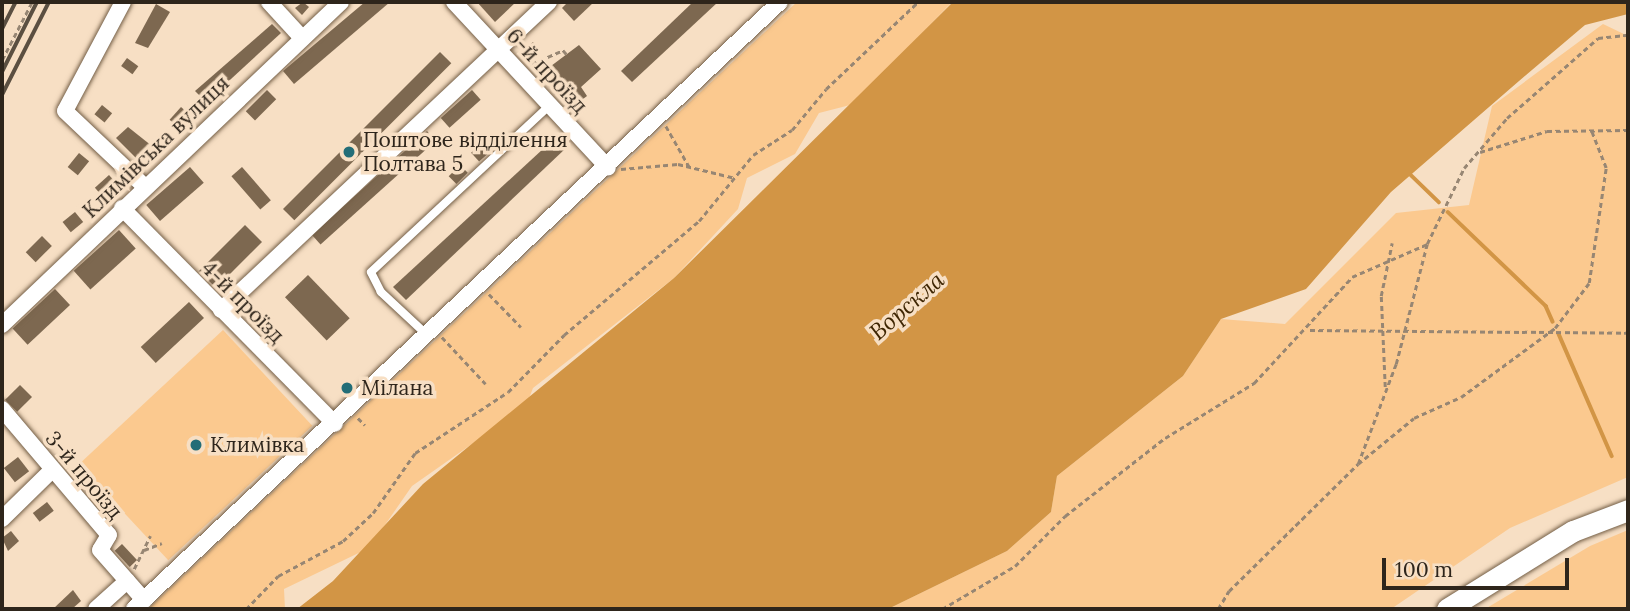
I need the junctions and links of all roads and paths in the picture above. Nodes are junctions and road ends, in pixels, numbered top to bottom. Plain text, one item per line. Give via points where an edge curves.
1 (32, 2) edge
2 (123, 2) edge
3 (269, 2) edge
4 (341, 2) edge
5 (454, 2) edge
6 (549, 2) edge
7 (780, 2) edge
8 (918, 2) edge
9 (1628, 36) edge
10 (302, 38) junction
11 (499, 49) junction
12 (568, 55) dead end
13 (2, 60) edge
14 (521, 73) junction
15 (550, 105) junction
16 (661, 117) junction
17 (1591, 130) junction
18 (1628, 130) edge
19 (1476, 153) junction
20 (690, 168) junction
21 (608, 169) junction
22 (734, 178) junction
23 (144, 186) junction
24 (122, 208) junction
25 (1392, 243) dead end
26 (1427, 244) junction
27 (1388, 261) junction
28 (484, 289) dead end
29 (221, 310) junction
30 (2, 325) edge
31 (521, 327) dead end
32 (1555, 328) junction
33 (1382, 329) junction
34 (1309, 330) junction
35 (1406, 332) junction
36 (1628, 333) edge
37 (434, 335) junction
38 (397, 384) dead end
39 (486, 384) dead end
40 (1385, 390) junction
41 (405, 393) dead end
42 (2, 409) edge
43 (356, 416) dead end
44 (335, 424) junction
45 (365, 425) dead end
46 (1358, 464) junction
47 (52, 470) junction
48 (1628, 510) edge
49 (2, 519) edge
50 (150, 536) dead end
51 (162, 543) dead end
52 (144, 550) junction
53 (127, 581) junction
54 (139, 605) edge
55 (96, 609) edge
56 (246, 609) edge
57 (942, 609) edge
58 (1218, 609) edge
59 (1447, 609) edge

1 - 13 path
2 - 23 street via 65,111
3 - 10 street
4 - 10 street, Климівська вулиця
5 - 11 street, 6-й проїзд
6 - 11 street
7 - 16 street
8 - 22 path via 826,89 793,130 753,155
9 - 19 path via 1598,38 1547,77
10 - 23 street, Климівська вулиця
11 - 14 street, 6-й проїзд
11 - 29 street
12 - 14 path via 563,50 550,54
14 - 15 street, 6-й проїзд
15 - 21 street, 6-й проїзд
15 - 37 lane via 372,272 381,292
16 - 20 path
16 - 21 street
17 - 18 path
17 - 19 path via 1547,131
17 - 32 path via 1606,168 1589,283
19 - 26 path
20 - 21 path
20 - 22 path
21 - 37 street
22 - 56 path via 724,198 564,335 508,392 415,453 373,513 343,541 278,576
23 - 24 street, Климівська вулиця
24 - 29 street, 4-й проїзд
24 - 30 street, Климівська вулиця
25 - 27 path
26 - 27 path
26 - 35 path
27 - 33 path
27 - 34 path via 1352,276
28 - 31 path
29 - 44 street, 4-й проїзд
32 - 35 path
32 - 36 path
32 - 46 path via 1461,397 1414,418
33 - 34 path
33 - 35 path
33 - 40 path
34 - 57 path via 1254,383 1165,438 1065,516 1015,566
35 - 40 path
37 - 39 path
37 - 44 street
38 - 41 path
40 - 46 path
42 - 47 street, 3-й проїзд
43 - 45 path
44 - 54 street
46 - 58 path
47 - 49 street
47 - 53 street, 3-й проїзд via 110,535 100,550
48 - 59 main road via 1551,544
50 - 52 path
51 - 52 path
52 - 53 path
53 - 54 street, 3-й проїзд
53 - 55 street

